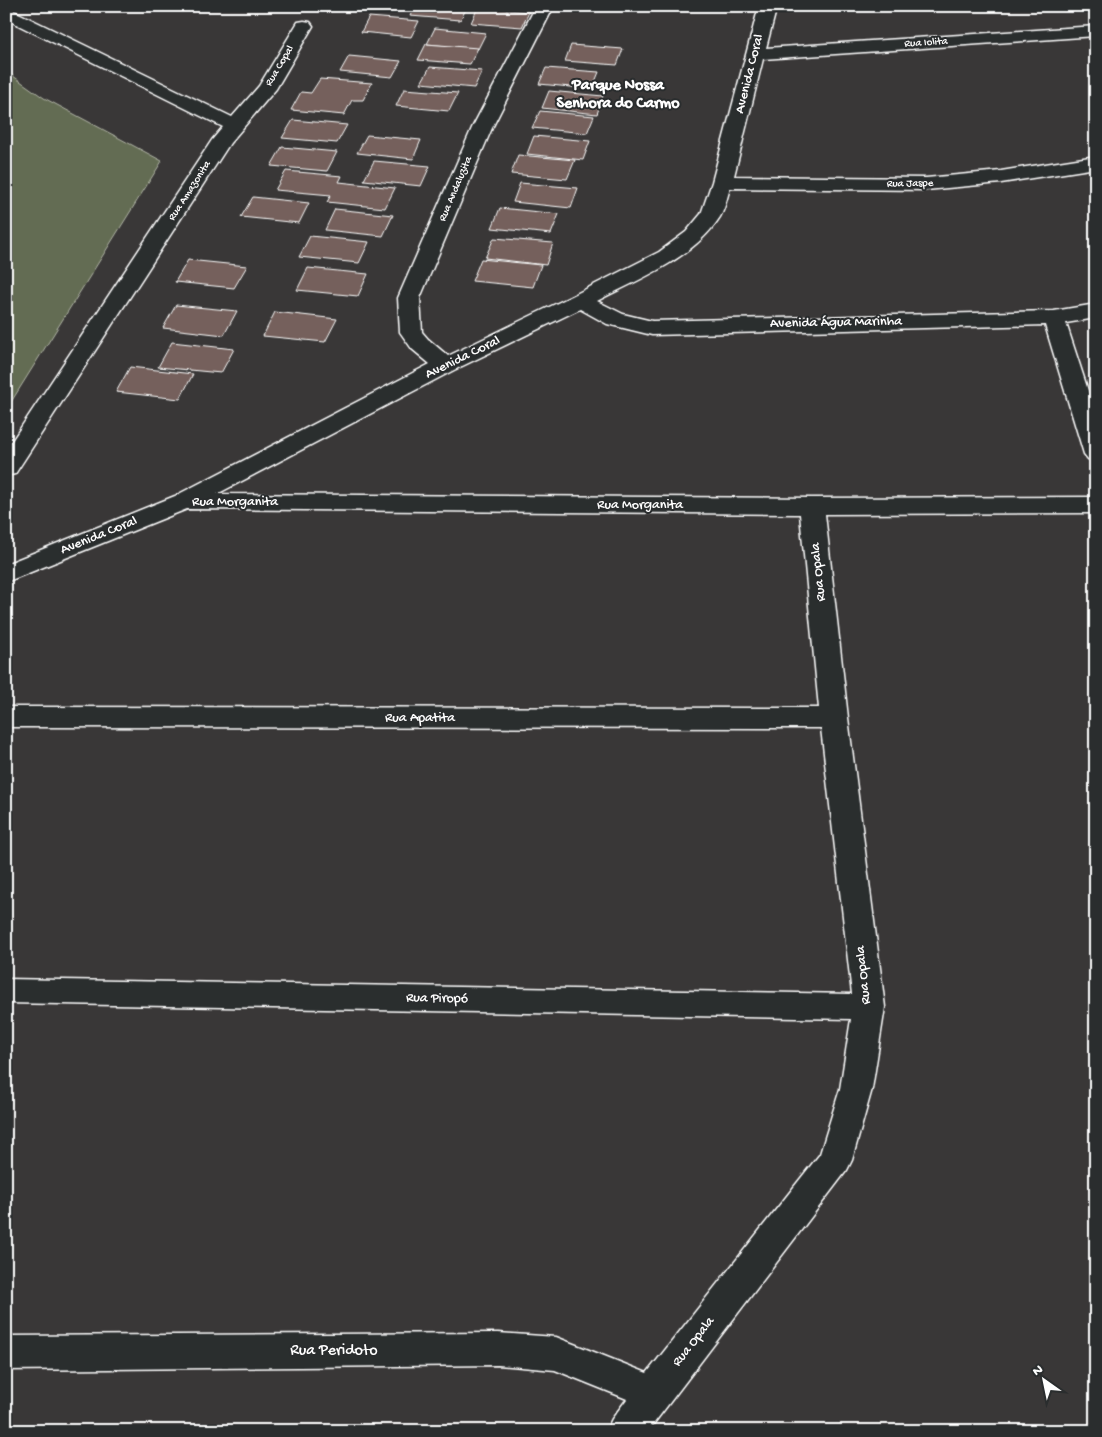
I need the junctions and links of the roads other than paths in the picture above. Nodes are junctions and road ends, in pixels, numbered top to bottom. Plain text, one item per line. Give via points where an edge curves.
1 (545, 6) edge
2 (768, 6) edge
3 (6, 12) edge
4 (304, 26) dead end
5 (1096, 31) edge
6 (756, 54) junction
7 (234, 125) junction
8 (1096, 162) edge
9 (722, 182) junction
10 (580, 301) junction
11 (1096, 311) edge
12 (1054, 318) junction
13 (446, 365) junction
14 (1096, 454) edge
15 (6, 469) edge
16 (184, 501) junction
17 (1096, 505) edge
18 (812, 506) junction
19 (6, 574) edge
20 (6, 717) edge
21 (834, 718) junction
22 (6, 991) edge
23 (869, 1007) junction
24 (6, 1353) edge
25 (654, 1393) junction
26 (625, 1431) edge

1 - 13 street, Rua Andaluzita via 482,128 409,298 408,320 414,339
2 - 6 street, Avenida Coral
3 - 7 street
4 - 7 street, Rua Copal via 267,89
5 - 6 street, Rua Iolita
6 - 9 street, Avenida Coral
7 - 15 street, Rua Amazonita
8 - 9 street, Rua Jaspe via 1002,177 926,184
9 - 10 street, Avenida Coral via 712,215 693,236 666,256
10 - 12 street, Avenida Água Marinha via 615,318 652,328
10 - 13 street, Avenida Coral
11 - 12 street, Avenida Água Marinha
12 - 14 street
13 - 16 street, Avenida Coral
16 - 18 street, Rua Morganita
16 - 19 street, Avenida Coral
17 - 18 street, Rua Morganita
18 - 21 street, Rua Opala
20 - 21 street, Rua Apatita
21 - 23 street, Rua Opala
22 - 23 street, Rua Piropó
23 - 25 street, Rua Opala via 856,1089 834,1160
24 - 25 street, Rua Peridoto via 498,1349 556,1354
25 - 26 street, Rua Opala

